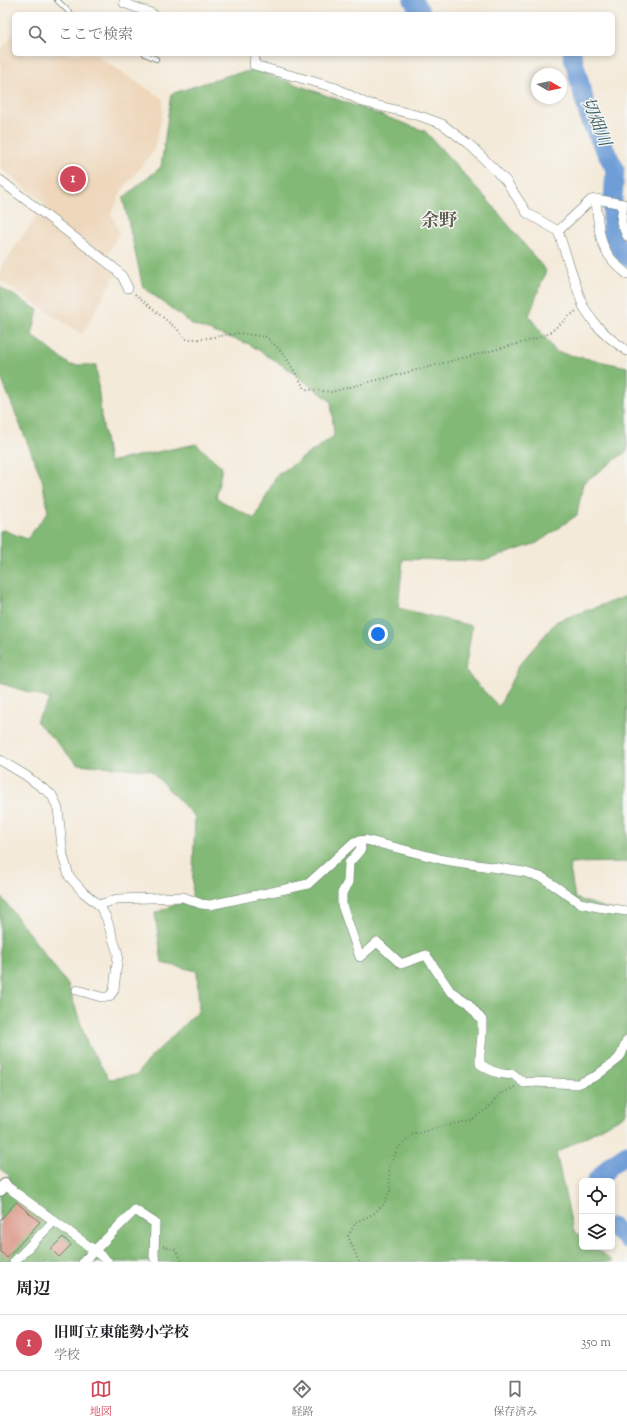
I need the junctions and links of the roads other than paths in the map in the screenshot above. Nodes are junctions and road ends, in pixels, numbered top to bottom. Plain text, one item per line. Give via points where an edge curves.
1 (57, 0) edge
2 (124, 0) edge
3 (69, 12) edge
4 (148, 12) edge
5 (149, 56) edge
6 (255, 56) edge
7 (156, 59) dead end
8 (0, 180) edge
9 (596, 199) junction
10 (558, 231) junction
11 (627, 236) edge
12 (627, 274) edge
13 (128, 288) road end
14 (627, 351) edge
15 (0, 760) edge
16 (360, 841) junction
17 (99, 905) junction
18 (627, 911) edge
19 (77, 990) dead end
20 (627, 1040) edge
21 (2, 1188) edge
22 (54, 1221) junction
23 (94, 1250) junction
24 (14, 1262) edge
25 (83, 1262) edge
26 (108, 1262) edge
27 (156, 1262) edge

1 - 3 lane
2 - 4 street via 124,3
5 - 7 lane
6 - 10 street via 254,66 336,88 363,102 442,124 470,146 506,181 527,213
8 - 13 street via 113,267 122,276
9 - 10 street via 591,200
9 - 11 street via 623,204 621,222
9 - 12 street via 598,228 603,245 610,258
10 - 14 street via 583,306 595,324
15 - 17 street via 52,795 58,809 68,876
16 - 17 street via 354,842 308,884 210,905 182,896 116,899
16 - 18 street via 366,840 444,860 524,872 543,878 580,903
16 - 20 street via 361,849 349,863 348,882 342,893 342,905 360,957 377,942 401,964 426,955 450,991 468,1003 482,1020 480,1064 499,1074 513,1074 524,1083 578,1084 596,1076 617,1060
17 - 19 street via 106,917 118,954 114,990 109,997 101,997
21 - 22 street
22 - 23 street
22 - 24 street
23 - 25 street
23 - 26 street
23 - 27 street via 135,1210 155,1224

